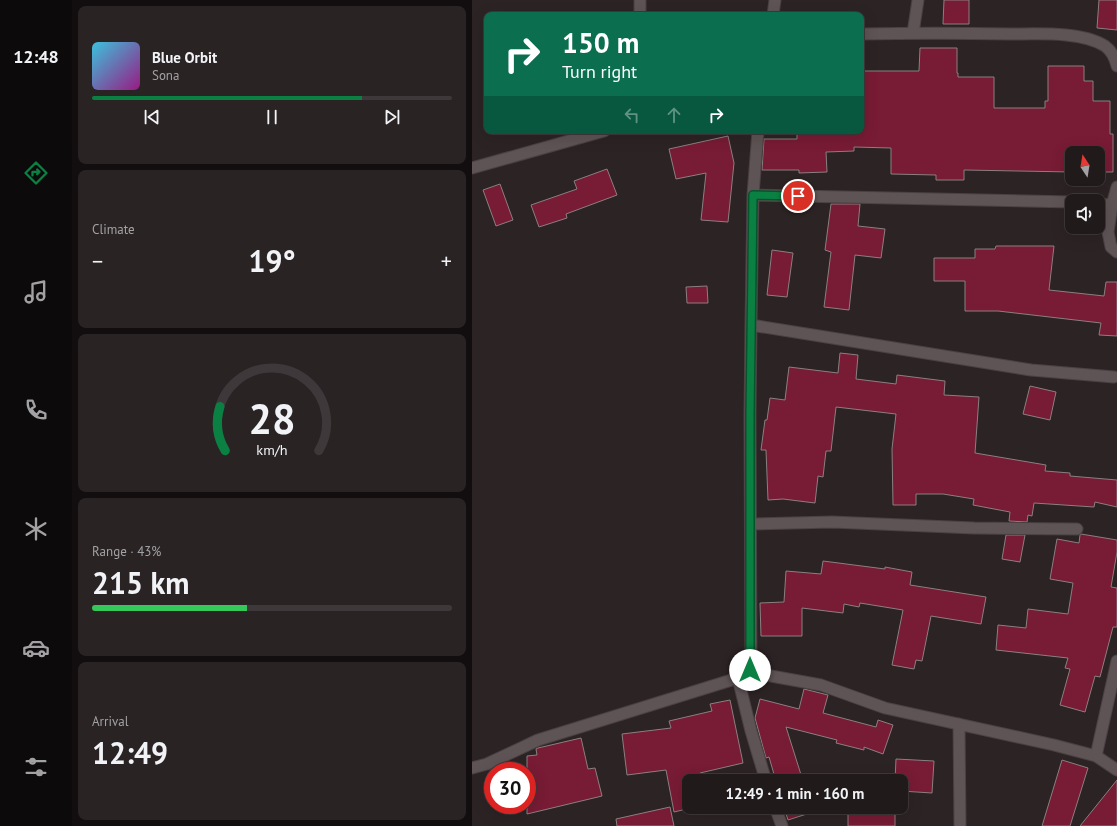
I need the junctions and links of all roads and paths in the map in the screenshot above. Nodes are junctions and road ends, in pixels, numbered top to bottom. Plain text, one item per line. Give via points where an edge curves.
1 (640, 0) edge
2 (775, 0) edge
3 (918, 0) edge
4 (640, 12) edge
5 (773, 12) edge
6 (913, 33) junction
7 (864, 34) edge
8 (1117, 66) edge
9 (593, 134) edge
10 (758, 134) edge
11 (472, 168) edge
12 (1117, 186) edge
13 (753, 195) junction
14 (1065, 202) edge
15 (1105, 204) edge
16 (1112, 205) junction
17 (1117, 252) edge
18 (751, 325) junction
19 (1114, 378) dead end
20 (750, 524) junction
21 (1076, 529) dead end
22 (1117, 661) edge
23 (750, 670) junction
24 (738, 678) junction
25 (959, 724) junction
26 (1096, 756) junction
27 (472, 768) edge
28 (1117, 770) edge
29 (764, 774) edge
30 (778, 814) edge
31 (782, 826) edge
32 (960, 826) edge

1 - 4 street
2 - 5 street
3 - 6 street
6 - 7 street
6 - 8 street via 1068,35 1105,46 1115,57
9 - 11 street
10 - 13 street
12 - 16 street
13 - 14 street
13 - 18 street
15 - 16 street
16 - 17 street via 1108,232 1111,247
18 - 19 street via 1031,370
18 - 20 street
20 - 21 street via 832,522
20 - 23 street
22 - 26 street
23 - 24 street
23 - 25 street via 821,685 885,708
24 - 27 street via 538,740 487,764
24 - 29 street
25 - 26 street
25 - 32 street
26 - 28 street
30 - 31 street

